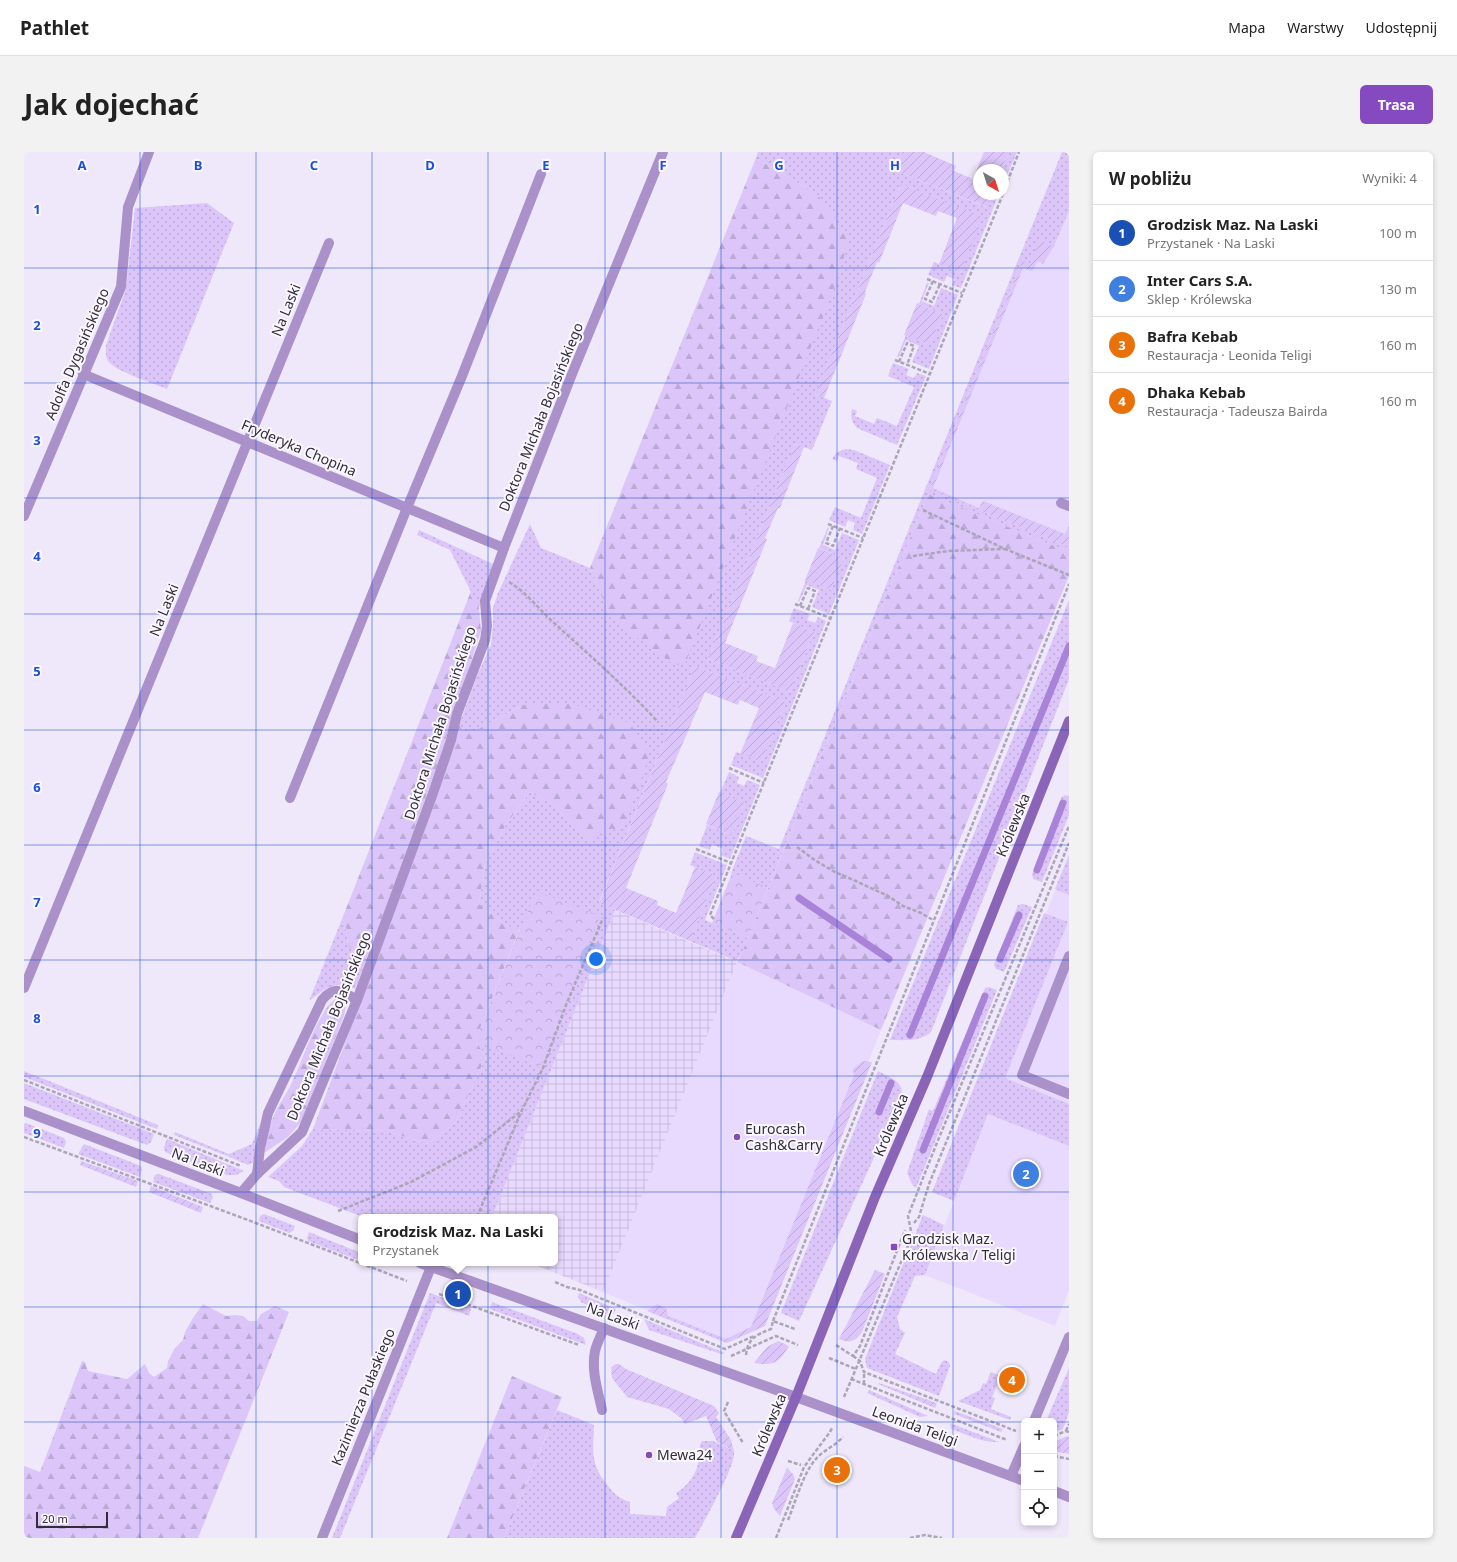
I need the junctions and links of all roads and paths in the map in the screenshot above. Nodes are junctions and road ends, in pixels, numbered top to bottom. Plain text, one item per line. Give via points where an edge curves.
1 (149, 152) edge
2 (663, 152) edge
3 (1020, 152) edge
4 (541, 174) dead end
5 (1009, 179) edge
6 (1000, 200) edge
7 (329, 242) dead end
8 (927, 279) dead end
9 (933, 281) junction
10 (940, 284) junction
11 (962, 293) junction
12 (894, 360) dead end
13 (899, 362) junction
14 (907, 365) junction
15 (83, 374) junction
16 (930, 374) junction
17 (247, 442) junction
18 (407, 508) junction
19 (923, 510) dead end
20 (24, 516) edge
21 (828, 524) dead end
22 (833, 526) junction
23 (840, 528) junction
24 (863, 538) junction
25 (504, 548) junction
26 (1004, 549) junction
27 (913, 556) dead end
28 (494, 575) junction
29 (1069, 575) edge
30 (1069, 584) edge
31 (795, 604) dead end
32 (800, 606) junction
33 (808, 609) junction
34 (830, 618) junction
35 (1069, 721) edge
36 (658, 722) dead end
37 (729, 768) dead end
38 (764, 782) junction
39 (290, 798) dead end
40 (1069, 826) edge
41 (1069, 843) edge
42 (797, 847) dead end
43 (696, 849) dead end
44 (731, 863) junction
45 (603, 918) dead end
46 (714, 919) dead end
47 (933, 920) junction
48 (1069, 956) edge
49 (24, 988) edge
50 (356, 1000) junction
51 (24, 1080) edge
52 (1069, 1094) edge
53 (24, 1111) edge
54 (521, 1112) junction
55 (24, 1136) edge
56 (247, 1168) dead end
57 (257, 1174) junction
58 (241, 1193) junction
59 (337, 1212) dead end
60 (478, 1214) edge
61 (914, 1223) dead end
62 (905, 1230) dead end
63 (358, 1239) edge
64 (358, 1262) edge
65 (368, 1266) edge
66 (431, 1267) joint
67 (555, 1282) dead end
68 (412, 1283) dead end
69 (437, 1293) dead end
70 (773, 1321) junction
71 (604, 1328) junction
72 (795, 1329) dead end
73 (754, 1336) junction
74 (1069, 1337) edge
75 (790, 1342) dead end
76 (835, 1345) dead end
77 (747, 1348) junction
78 (595, 1351) junction
79 (746, 1356) dead end
80 (853, 1356) junction
81 (835, 1360) dead end
82 (860, 1361) junction
83 (709, 1367) junction
84 (856, 1369) junction
85 (864, 1372) junction
86 (864, 1384) junction
87 (796, 1397) junction
88 (728, 1402) dead end
89 (602, 1410) dead end
90 (1035, 1418) edge
91 (1069, 1424) edge
92 (830, 1432) dead end
93 (1018, 1432) dead end
94 (1068, 1432) edge
95 (1057, 1435) edge
96 (843, 1436) dead end
97 (743, 1443) dead end
98 (1021, 1445) edge
99 (1021, 1454) edge
100 (1057, 1457) edge
101 (1069, 1459) edge
102 (787, 1460) dead end
103 (801, 1465) dead end
104 (1012, 1476) junction
105 (1021, 1480) edge
106 (1057, 1492) edge
107 (1069, 1497) edge
108 (788, 1520) dead end
109 (322, 1538) edge
110 (736, 1538) edge
111 (776, 1538) edge
112 (910, 1538) edge
113 (942, 1538) edge

1 - 15 street, Adolfa Dygasińskiego via 128,207 121,287
2 - 25 street, Doktora Michała Bojasińskiego
3 - 5 path
4 - 18 street via 465,369
6 - 11 path
7 - 17 street, Na Laski
8 - 9 path
9 - 10 path
9 - 10 path via 925,299 932,302
10 - 11 path
11 - 16 path
12 - 13 path
13 - 14 path
13 - 14 path via 907,343 914,346
14 - 16 path
15 - 17 street, Fryderyka Chopina
15 - 20 street, Adolfa Dygasińskiego
16 - 24 path
17 - 18 street, Fryderyka Chopina
17 - 49 street, Na Laski
18 - 25 street, Fryderyka Chopina
18 - 39 street
19 - 26 path
21 - 22 path
22 - 23 path
22 - 23 path via 826,543 833,546
23 - 24 path
24 - 34 path
25 - 28 street, Doktora Michała Bojasińskiego
26 - 27 path via 948,551
26 - 29 path
28 - 36 path via 514,585 529,598
28 - 50 street, Doktora Michała Bojasińskiego via 485,601 485,640 457,714 433,794
30 - 47 path
31 - 32 path
32 - 33 path
32 - 33 path via 808,588 815,591
33 - 34 path
34 - 38 path
35 - 87 main road, Królewska
37 - 38 path
38 - 44 path
40 - 82 path via 908,1216 912,1236
41 - 61 path
42 - 47 path via 834,872
43 - 44 path
44 - 46 path via 710,915
45 - 54 path via 566,1005 543,1068
47 - 70 path
48 - 52 street via 1022,1075
50 - 57 street, Doktora Michała Bojasińskiego via 302,1132
50 - 57 street via 338,990 332,991 322,1000 268,1113
51 - 56 path
53 - 58 street, Na Laski
54 - 59 path via 476,1147 410,1182
54 - 60 path
55 - 64 path
57 - 58 street, Doktora Michała Bojasińskiego
58 - 63 street, Na Laski
62 - 80 path via 860,1346
65 - 68 path
66 - 71 street, Na Laski
66 - 109 street, Kazimierza Pułaskiego
67 - 73 path via 725,1349
69 - 78 path
70 - 72 path
70 - 73 path via 771,1329
71 - 78 street
71 - 83 street, Na Laski
73 - 77 path
74 - 90 street
75 - 77 path via 776,1336
76 - 80 path
77 - 79 path
77 - 83 path
78 - 89 street via 595,1378
80 - 82 path
81 - 84 path
82 - 84 path
82 - 85 path
83 - 87 street, Na Laski
84 - 86 path via 851,1379
85 - 86 path
85 - 93 path
86 - 98 path
87 - 104 street, Leonida Teligi
87 - 110 main road, Królewska
88 - 97 path via 724,1411
91 - 94 path
92 - 111 path via 804,1467
94 - 95 path
96 - 108 path via 837,1444 815,1459
99 - 104 street
100 - 101 path
102 - 103 path
104 - 105 street, Leonida Teligi
106 - 107 street
112 - 113 path via 925,1535

